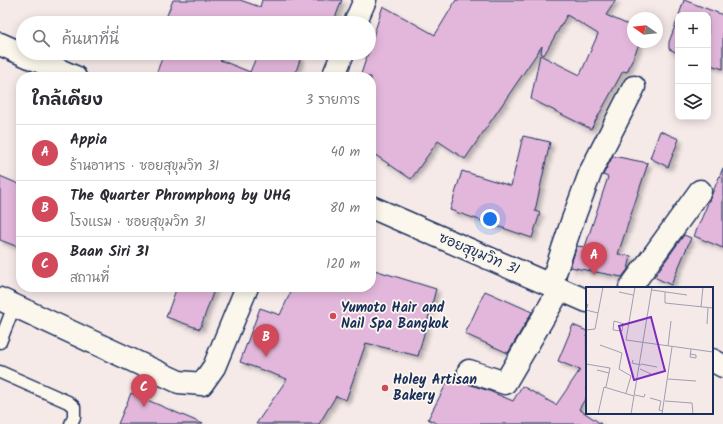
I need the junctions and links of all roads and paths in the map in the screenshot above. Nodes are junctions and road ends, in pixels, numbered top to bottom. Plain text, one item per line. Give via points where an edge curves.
1 (365, 0) edge
2 (358, 16) edge
3 (0, 44) edge
4 (16, 51) edge
5 (36, 60) edge
6 (340, 60) edge
7 (64, 72) edge
8 (335, 72) edge
9 (634, 86) dead end
10 (700, 191) dead end
11 (376, 209) edge
12 (556, 287) junction
13 (631, 287) edge
14 (245, 292) edge
15 (586, 301) edge
16 (7, 303) edge
17 (0, 342) edge
18 (713, 361) edge
19 (723, 366) edge
20 (469, 371) dead end
21 (0, 372) edge
22 (71, 424) edge

1 - 2 street
3 - 4 street
5 - 7 street
6 - 8 street
9 - 12 street via 591,171 572,222
10 - 13 street
11 - 12 street, ซอยสุขุมวิท 31
12 - 15 street, ซอยสุขุมวิท 31
12 - 20 street via 505,383
14 - 16 street via 214,367 202,384 179,382
16 - 17 lane
18 - 19 street
21 - 22 lane via 68,402 74,407

